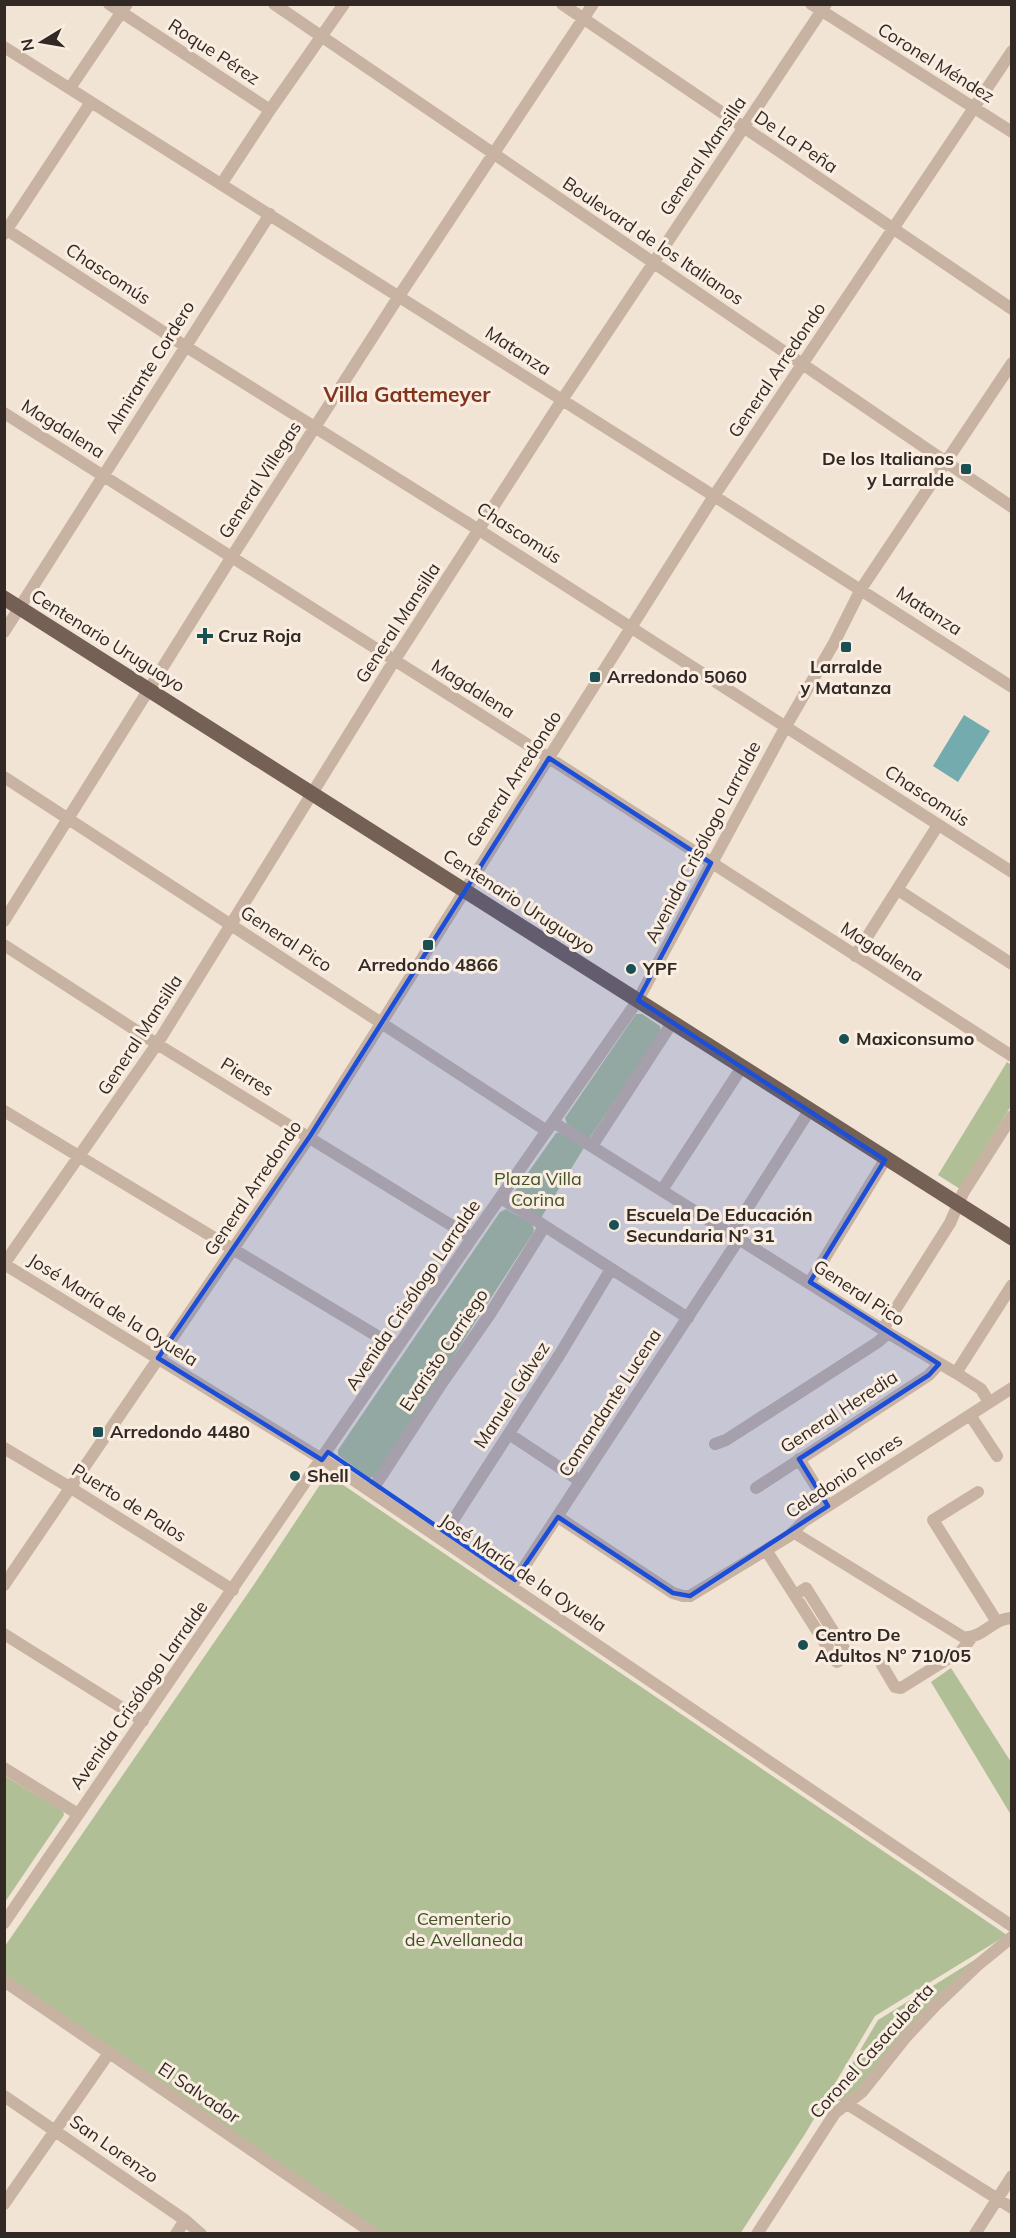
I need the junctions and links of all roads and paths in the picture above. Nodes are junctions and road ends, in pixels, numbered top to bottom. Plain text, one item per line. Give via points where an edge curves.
1 (109, 4) edge
2 (274, 4) edge
3 (344, 4) edge
4 (562, 4) edge
5 (593, 4) edge
6 (819, 7) edge
7 (124, 9) edge
8 (583, 19) junction
9 (322, 37) junction
10 (4, 47) edge
11 (1011, 51) edge
12 (70, 88) junction
13 (91, 102) junction
14 (974, 108) junction
15 (270, 110) junction
16 (743, 128) junction
17 (1011, 132) edge
18 (493, 154) junction
19 (222, 183) junction
20 (270, 213) junction
21 (893, 229) junction
22 (5, 231) edge
23 (654, 263) junction
24 (399, 296) junction
25 (1011, 309) edge
26 (185, 346) junction
27 (1011, 363) edge
28 (802, 365) junction
29 (562, 400) junction
30 (4, 413) edge
31 (316, 427) junction
32 (945, 461) junction
33 (103, 475) junction
34 (714, 496) junction
35 (1011, 507) edge
36 (479, 530) junction
37 (231, 558) junction
38 (861, 589) junction
39 (4, 598) edge
40 (19, 608) junction
41 (631, 627) junction
42 (4, 632) edge
43 (393, 661) junction
44 (1010, 683) edge
45 (148, 689) junction
46 (786, 726) junction
47 (549, 758) junction
48 (4, 777) edge
49 (312, 793) junction
50 (69, 820) junction
51 (938, 825) junction
52 (711, 863) junction
53 (1011, 872) edge
54 (464, 890) junction
55 (898, 890) junction
56 (4, 921) edge
57 (231, 925) junction
58 (4, 945) edge
59 (855, 956) junction
60 (1011, 964) edge
61 (638, 1000) junction
62 (672, 1023) junction
63 (381, 1024) junction
64 (158, 1044) junction
65 (1011, 1056) edge
66 (742, 1067) junction
67 (4, 1111) edge
68 (809, 1111) junction
69 (1011, 1116) edge
70 (550, 1127) junction
71 (310, 1136) junction
72 (592, 1146) junction
73 (80, 1156) junction
74 (885, 1160) junction
75 (662, 1190) junction
76 (501, 1198) junction
77 (958, 1204) junction
78 (544, 1227) junction
79 (735, 1236) junction
80 (472, 1238) junction
81 (1011, 1238) edge
82 (234, 1250) junction
83 (4, 1264) edge
84 (611, 1269) junction
85 (810, 1282) junction
86 (1011, 1286) edge
87 (688, 1318) junction
88 (886, 1331) junction
89 (397, 1348) junction
90 (158, 1358) junction
91 (939, 1364) junction
92 (956, 1373) junction
93 (1011, 1388) edge
94 (989, 1402) junction
95 (970, 1415) junction
96 (509, 1434) junction
97 (715, 1444) dead end
98 (4, 1448) edge
99 (325, 1456) junction
100 (997, 1456) dead end
101 (800, 1459) junction
102 (580, 1481) junction
103 (71, 1488) junction
104 (756, 1488) dead end
105 (374, 1489) junction
106 (978, 1492) dead end
107 (828, 1506) junction
108 (558, 1517) junction
109 (793, 1532) junction
110 (443, 1536) junction
111 (766, 1550) junction
112 (513, 1584) junction
113 (4, 1585) edge
114 (233, 1590) junction
115 (795, 1595) junction
116 (1011, 1618) edge
117 (997, 1622) junction
118 (4, 1634) edge
119 (972, 1637) junction
120 (882, 1665) dead end
121 (143, 1721) junction
122 (4, 1768) edge
123 (78, 1814) junction
124 (1011, 1917) edge
125 (4, 1923) edge
126 (1011, 1926) edge
127 (1011, 1937) edge
128 (4, 1981) edge
129 (109, 2053) junction
130 (4, 2096) edge
131 (847, 2104) junction
132 (55, 2130) junction
133 (1011, 2176) edge
134 (997, 2198) junction
135 (4, 2204) edge
136 (1011, 2208) edge
137 (185, 2220) junction
138 (176, 2234) edge
139 (201, 2234) edge
140 (374, 2234) edge
141 (757, 2234) edge
142 (975, 2234) edge

1 - 7 street, Roque Pérez
2 - 9 street, Boulevard de los Italianos
3 - 9 street
4 - 8 street, De La Peña
5 - 8 street, General Villegas
6 - 14 street, Coronel Méndez
6 - 16 street, General Mansilla
7 - 12 street
7 - 15 street, Roque Pérez
8 - 16 street, De La Peña
8 - 18 street, General Villegas
9 - 15 street
9 - 18 street, Boulevard de los Italianos
10 - 12 street, Matanza
11 - 14 street, General Arredondo
12 - 13 street, Matanza
13 - 19 street, Matanza
13 - 22 street
14 - 17 street, Coronel Méndez
14 - 21 street, General Arredondo
15 - 19 street
16 - 21 street, De La Peña
16 - 23 street, General Mansilla
18 - 23 street, Boulevard de los Italianos
18 - 24 street, General Villegas
19 - 20 street, Matanza
20 - 24 street, Matanza
20 - 26 street, Almirante Cordero
21 - 25 street, De La Peña
21 - 28 street, General Arredondo
22 - 26 street, Chascomús
23 - 28 street, Boulevard de los Italianos
23 - 29 street, General Mansilla
24 - 29 street, Matanza
24 - 31 street, General Villegas
26 - 31 street, Chascomús
26 - 33 street, Almirante Cordero
27 - 32 street, Avenida Crisólogo Larralde
28 - 32 street, Boulevard de los Italianos
28 - 34 street, General Arredondo
29 - 34 street, Matanza
29 - 36 street, General Mansilla
30 - 33 street, Magdalena
31 - 36 street, Chascomús
31 - 37 street, General Villegas
32 - 35 street, Boulevard de los Italianos
32 - 38 street, Avenida Crisólogo Larralde
33 - 37 street, Magdalena
33 - 40 street, Almirante Cordero
34 - 38 street, Matanza
34 - 41 street, General Arredondo
36 - 41 street, Chascomús
36 - 43 street, General Mansilla
37 - 43 street, Magdalena
37 - 45 street, General Villegas
38 - 44 street, Matanza
38 - 46 street, Avenida Crisólogo Larralde
39 - 40 main road, Centenario Uruguayo
40 - 42 street, Almirante Cordero
40 - 45 main road, Centenario Uruguayo
41 - 46 street, Chascomús
41 - 47 street, General Arredondo
43 - 47 street, Magdalena
43 - 49 street, General Mansilla
45 - 49 main road, Centenario Uruguayo
45 - 50 street, General Villegas
46 - 51 street, Chascomús
46 - 52 street, Avenida Crisólogo Larralde
47 - 52 street, Magdalena
47 - 54 street, General Arredondo
48 - 50 street, General Pico
49 - 54 main road, Centenario Uruguayo
49 - 57 street, General Mansilla
50 - 56 street, General Villegas
50 - 57 street, General Pico
51 - 53 street, Chascomús
51 - 55 street
52 - 59 street, Magdalena
52 - 61 street, Avenida Crisólogo Larralde
54 - 61 main road, Centenario Uruguayo
54 - 63 street, General Arredondo
55 - 59 street
55 - 60 street
57 - 63 street, General Pico
57 - 64 street, General Mansilla
58 - 64 street, Pierres
59 - 65 street, Magdalena
61 - 62 main road, Centenario Uruguayo
61 - 70 street, Avenida Crisólogo Larralde
62 - 66 main road, Centenario Uruguayo
62 - 72 street
63 - 70 street, General Pico
63 - 71 street, General Arredondo
64 - 71 street, Pierres
64 - 73 street, General Mansilla
66 - 68 main road, Centenario Uruguayo
66 - 75 street
67 - 73 street
68 - 74 main road, Centenario Uruguayo
68 - 79 street, Comandante Lucena
69 - 77 street
70 - 72 street, General Pico
70 - 76 street, Avenida Crisólogo Larralde
71 - 80 street, Pierres
71 - 82 street, General Arredondo
72 - 75 street, General Pico
73 - 82 street
73 - 83 street, General Mansilla
74 - 77 main road, Centenario Uruguayo
74 - 85 street
75 - 79 street, General Pico
76 - 78 street
76 - 80 street, Avenida Crisólogo Larralde
77 - 81 main road, Centenario Uruguayo
77 - 88 street
78 - 84 street
78 - 105 street, Evaristo Carriego
79 - 85 street, General Pico
79 - 87 street, Comandante Lucena
80 - 89 street, Avenida Crisólogo Larralde
82 - 89 street
82 - 90 street, General Arredondo
83 - 90 street, José María de la Oyuela
84 - 87 street
84 - 96 street, Manuel Gálvez
85 - 88 street, General Pico
86 - 92 street
87 - 102 street, Comandante Lucena
88 - 91 street, General Pico
88 - 97 street via 879,1342
89 - 99 street, Avenida Crisólogo Larralde
90 - 99 street, José María de la Oyuela
90 - 103 street, General Arredondo
91 - 92 street, General Pico
91 - 101 street, General Heredia via 929,1375
92 - 94 street, General Pico via 981,1389
93 - 94 street, Celedonio Flores
94 - 95 street, Celedonio Flores
95 - 100 street
95 - 107 street, Celedonio Flores
96 - 102 street
96 - 110 street, Manuel Gálvez
98 - 103 street, Puerto de Palos
99 - 105 street, José María de la Oyuela
99 - 114 street, Avenida Crisólogo Larralde
101 - 104 street, General Heredia
101 - 107 street
102 - 108 street, Comandante Lucena
103 - 113 street, General Arredondo
103 - 114 street, Puerto de Palos
105 - 110 street, José María de la Oyuela
106 - 117 street via 933,1520
107 - 109 street, Celedonio Flores
108 - 111 street, Celedonio Flores via 683,1596 696,1593
108 - 112 street, Comandante Lucena
109 - 111 street, Celedonio Flores
109 - 119 street via 957,1634
110 - 112 street, José María de la Oyuela
111 - 115 street
112 - 124 street, José María de la Oyuela
112 - 126 street, José María de la Oyuela
114 - 121 street, Avenida Crisólogo Larralde
115 - 115 street via 837,1662 848,1655 807,1588
116 - 117 street
117 - 119 street
118 - 121 street
119 - 120 street via 962,1650 901,1688 895,1687
121 - 123 street, Avenida Crisólogo Larralde
122 - 123 street
123 - 125 street, Avenida Crisólogo Larralde
127 - 131 street, Coronel Casacuberta via 928,2013 869,2084
128 - 129 street, El Salvador
129 - 132 street
129 - 140 street, El Salvador
130 - 132 street, San Lorenzo
131 - 134 street
131 - 141 street, Coronel Casacuberta via 835,2114
132 - 135 street
132 - 137 street, San Lorenzo
133 - 134 street
134 - 136 street
134 - 142 street
137 - 138 street
137 - 139 street, San Lorenzo

